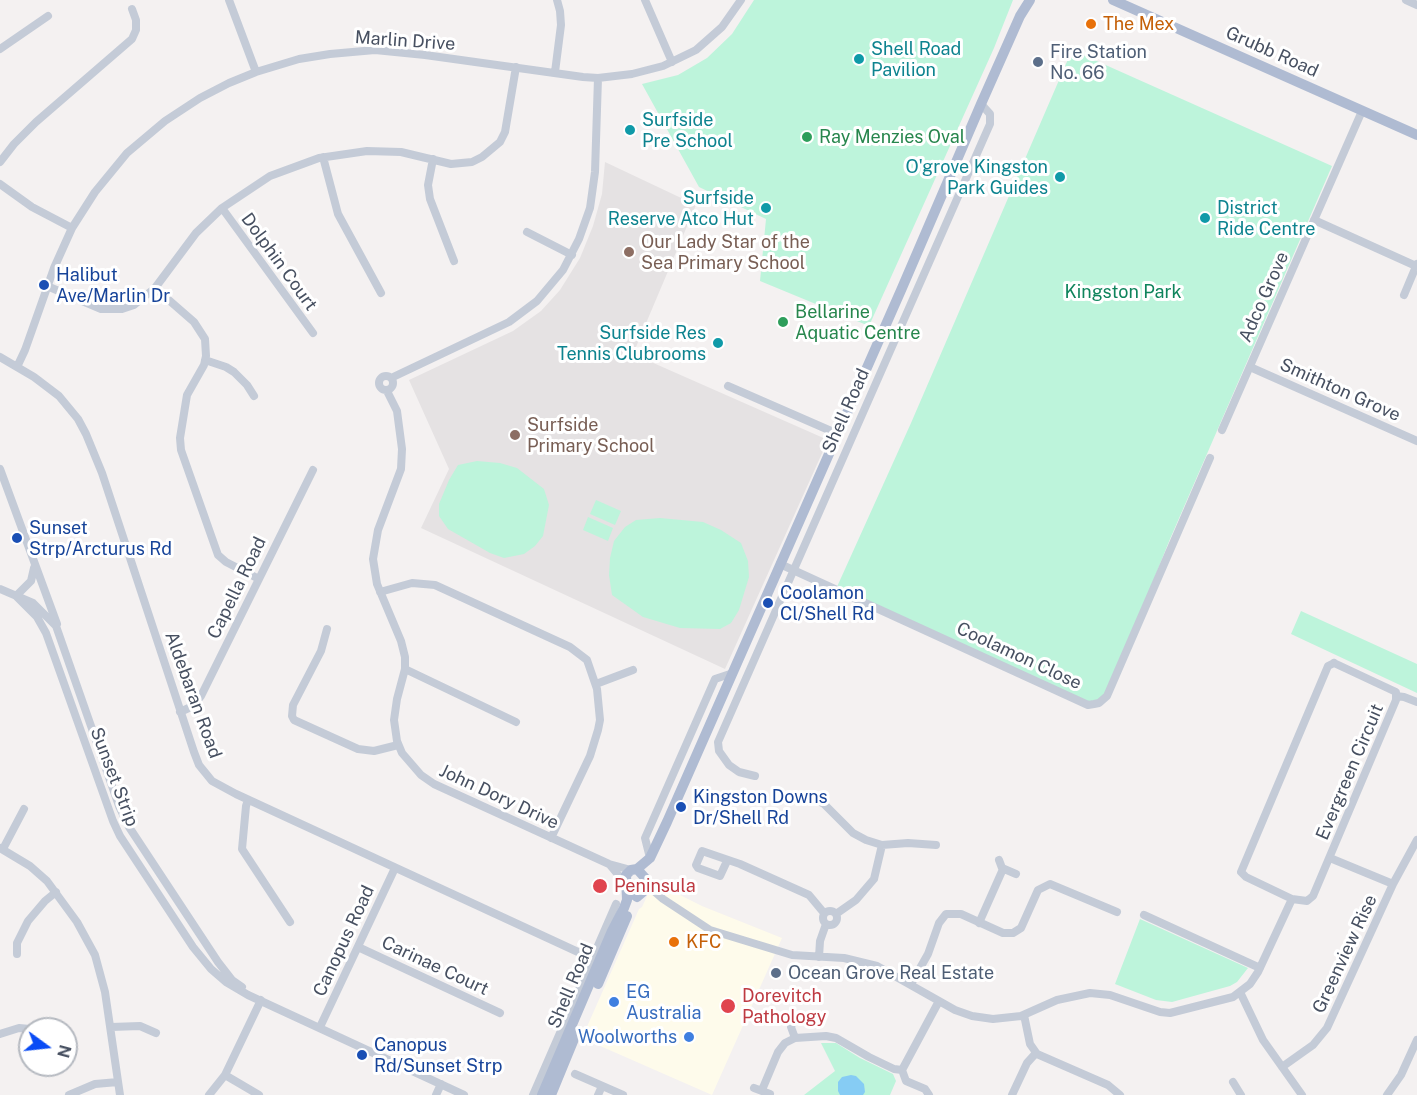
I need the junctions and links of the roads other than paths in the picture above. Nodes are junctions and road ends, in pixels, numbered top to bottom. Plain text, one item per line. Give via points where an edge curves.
1 (230, 0) edge
2 (557, 0) edge
3 (645, 0) edge
4 (741, 0) edge
5 (1024, 0) edge
6 (1030, 0) edge
7 (1113, 0) edge
8 (1407, 0) edge
9 (1417, 5) edge
10 (132, 9) dead end
11 (48, 16) dead end
12 (1020, 16) junction
13 (0, 49) edge
14 (672, 62) junction
15 (516, 67) junction
16 (256, 72) junction
17 (555, 72) junction
18 (598, 78) junction
19 (981, 105) junction
20 (1362, 111) junction
21 (1417, 135) edge
22 (323, 157) junction
23 (433, 159) junction
24 (0, 162) edge
25 (0, 184) edge
26 (222, 208) junction
27 (1314, 220) junction
28 (72, 228) junction
29 (527, 232) dead end
30 (572, 255) junction
31 (454, 261) dead end
32 (1417, 265) edge
33 (47, 286) junction
34 (155, 288) junction
35 (381, 293) dead end
36 (1404, 296) dead end
37 (313, 333) dead end
38 (0, 357) edge
39 (205, 360) junction
40 (17, 367) junction
41 (1250, 367) junction
42 (391, 378) junction
43 (728, 386) dead end
44 (387, 390) junction
45 (254, 396) dead end
46 (1222, 430) dead end
47 (838, 434) junction
48 (1417, 441) edge
49 (1210, 458) dead end
50 (0, 469) edge
51 (313, 470) dead end
52 (33, 562) junction
53 (780, 564) junction
54 (794, 570) junction
55 (258, 579) junction
56 (0, 589) edge
57 (380, 592) junction
58 (16, 596) junction
59 (327, 629) dead end
60 (60, 634) junction
61 (405, 669) junction
62 (633, 670) dead end
63 (731, 677) junction
64 (596, 684) junction
65 (741, 687) junction
66 (1396, 696) junction
67 (1417, 702) edge
68 (180, 712) junction
69 (516, 722) dead end
70 (398, 745) junction
71 (755, 776) dead end
72 (806, 795) dead end
73 (248, 800) junction
74 (24, 809) dead end
75 (667, 822) junction
76 (551, 838) junction
77 (1417, 840) edge
78 (882, 845) junction
79 (936, 845) dead end
80 (1, 849) edge
81 (650, 858) junction
82 (1330, 858) junction
83 (999, 860) dead end
84 (727, 861) dead end
85 (609, 864) junction
86 (395, 868) junction
87 (634, 869) junction
88 (1003, 869) junction
89 (1016, 874) dead end
90 (1393, 884) junction
91 (626, 886) junction
92 (643, 889) junction
93 (56, 892) junction
94 (1292, 898) junction
95 (616, 904) dead end
96 (1117, 912) dead end
97 (824, 914) junction
98 (836, 914) junction
99 (1144, 915) dead end
100 (290, 922) dead end
101 (979, 923) junction
102 (826, 924) junction
103 (358, 947) junction
104 (16, 954) dead end
105 (819, 957) junction
106 (591, 958) junction
107 (1260, 968) junction
108 (911, 984) junction
109 (1240, 993) junction
110 (261, 1000) junction
111 (939, 1001) junction
112 (500, 1013) dead end
113 (1024, 1015) junction
114 (795, 1016) dead end
115 (111, 1027) junction
116 (320, 1027) junction
117 (575, 1027) junction
118 (18, 1028) edge
119 (156, 1033) dead end
120 (0, 1034) edge
121 (795, 1038) junction
122 (1416, 1043) edge
123 (1036, 1053) junction
124 (1282, 1067) junction
125 (902, 1070) junction
126 (575, 1074) dead end
127 (225, 1076) junction
128 (118, 1082) junction
129 (1233, 1082) dead end
130 (441, 1084) junction
131 (602, 1086) junction
132 (762, 1090) dead end
133 (537, 1093) edge
134 (69, 1095) edge
135 (120, 1095) edge
136 (209, 1095) edge
137 (259, 1095) edge
138 (436, 1095) edge
139 (464, 1095) edge
140 (550, 1095) edge
141 (598, 1095) edge
142 (623, 1095) edge
143 (929, 1095) edge
144 (1012, 1095) edge
145 (1120, 1095) edge
146 (1241, 1095) edge
147 (1302, 1095) edge
148 (1387, 1095) edge

1 - 16 street
2 - 17 street via 561,25
3 - 14 street
4 - 14 street, Marlin Drive via 709,40
5 - 12 main road, Shell Road
6 - 12 main road, Shell Road
7 - 20 main road, Grubb Road
8 - 9 street
10 - 24 street via 136,20 132,39 31,127
11 - 13 street
12 - 19 main road, Shell Road
14 - 18 street, Marlin Drive via 632,74
15 - 16 street, Marlin Drive via 375,50 298,59
15 - 17 street, Marlin Drive
15 - 23 street via 508,120 492,151 472,162 451,164
16 - 28 street, Marlin Drive via 200,98 128,153 95,192
17 - 18 street, Marlin Drive
18 - 30 street via 593,190 585,225
19 - 47 main road, Shell Road
19 - 54 street, Shell Road via 990,114 990,124
20 - 21 main road, Grubb Road
20 - 27 street, Adco Grove
22 - 23 street via 367,151 401,152
22 - 26 street via 270,176
22 - 35 street via 338,214
23 - 31 street via 428,185 430,199
25 - 28 street
26 - 34 street via 196,232
26 - 37 street, Dolphin Court
27 - 32 street
27 - 41 street, Adco Grove
28 - 33 street, Marlin Drive
29 - 30 street
30 - 42 street via 549,287 524,312
32 - 36 street
33 - 34 street via 90,306 111,310 134,305
33 - 40 street, Marlin Drive
34 - 39 street via 201,330
38 - 40 street, Aldebaran Road
39 - 45 street via 234,372
39 - 55 street via 187,395 181,450 218,555
40 - 68 street, Aldebaran Road via 59,396 86,434
41 - 46 street, Adco Grove
41 - 48 street, Smithton Grove
42 - 44 street via 393,386
42 - 44 street via 383,376 379,381 380,388
43 - 47 street
44 - 57 street, John Dory Drive via 397,411 402,449 397,483 373,549
47 - 53 main road, Shell Road
49 - 54 street, Coolamon Close via 1107,696 1099,703 1088,705
50 - 52 street
51 - 55 street, Capella Road
52 - 58 street via 31,581
52 - 60 street
53 - 54 street, Coolamon Close
53 - 63 main road, Shell Road
54 - 65 street, Shell Road
55 - 68 street, Capella Road via 201,696 193,706
56 - 58 street, Sunset Strip
57 - 61 street, John Dory Drive via 401,641
57 - 64 street via 412,583 441,588 580,653
58 - 60 street, Sunset Strip via 38,606
58 - 110 street, Sunset Strip via 46,633 120,836 211,969 226,982
59 - 70 street via 321,651 293,705 294,720 358,749 374,751
60 - 110 street, Sunset Strip via 129,827 218,962 232,980
61 - 69 street
61 - 70 street, John Dory Drive via 394,720
62 - 64 street
63 - 65 street
63 - 75 main road, Shell Road
63 - 81 street via 715,679 645,838
64 - 76 street via 600,720 595,743
65 - 71 street, Shell Road via 718,742 719,751 729,765
66 - 67 street
66 - 82 street, Evergreen Circuit
66 - 94 street, Evergreen Circuit via 1396,692 1334,663 1328,666 1241,872
68 - 73 street, Aldebaran Road via 205,773
70 - 76 street, John Dory Drive via 410,764 434,784
72 - 78 street via 824,804 860,837
73 - 86 street, Aldebaran Road
73 - 100 street via 242,849
74 - 80 street
75 - 81 main road, Shell Road
75 - 92 main road, Shell Road
76 - 85 street, John Dory Drive
77 - 90 street, Greenview Rise
78 - 79 street
78 - 98 street via 874,879 856,900
80 - 93 street via 30,866
81 - 87 main road, Shell Road
82 - 90 street
82 - 94 street, Evergreen Circuit via 1313,896 1306,901
83 - 88 street
84 - 97 street via 806,893
85 - 87 street, John Dory Drive
85 - 91 street, John Dory Drive
86 - 103 street, Canopus Road
86 - 106 street, Aldebaran Road
87 - 91 main road, Shell Road via 626,875
87 - 92 main road
88 - 89 street
88 - 101 street
90 - 124 street, Greenview Rise via 1327,1028 1312,1045
91 - 92 main road
91 - 117 main road, Shell Road via 624,908
92 - 105 street via 710,930 792,955
92 - 117 main road, Shell Road
93 - 104 street via 28,921
93 - 115 street via 95,955
94 - 107 street
95 - 106 street, Shell Road
96 - 101 street via 1050,884 1038,890 1017,931 1004,933
97 - 98 street
97 - 102 street
98 - 102 street via 834,924
99 - 107 street
101 - 108 street via 956,913 942,917
102 - 105 street
103 - 112 street, Carinae Court
103 - 116 street, Canopus Road
105 - 108 street via 859,960
106 - 133 street, Shell Road
107 - 109 street
108 - 111 street
109 - 113 street via 1170,1013 1090,993 1057,1000
109 - 124 street via 1263,1040
110 - 116 street, Sunset Strip
110 - 127 street
111 - 113 street via 972,1016
111 - 125 street
113 - 123 street via 1030,1044
114 - 121 street via 791,1027
115 - 119 street via 140,1026
115 - 128 street
116 - 130 street, Sunset Strip
117 - 133 main road, Shell Road
117 - 140 main road, Shell Road
118 - 120 street
121 - 125 street via 836,1038
121 - 132 street via 778,1052
122 - 148 street
123 - 144 street
123 - 145 street
124 - 147 street
125 - 143 street via 906,1081 926,1089
126 - 131 street
127 - 136 street
127 - 137 street
128 - 134 street via 95,1084
128 - 135 street
129 - 146 street
130 - 138 street
130 - 139 street, Sunset Strip
131 - 141 street
131 - 142 street

